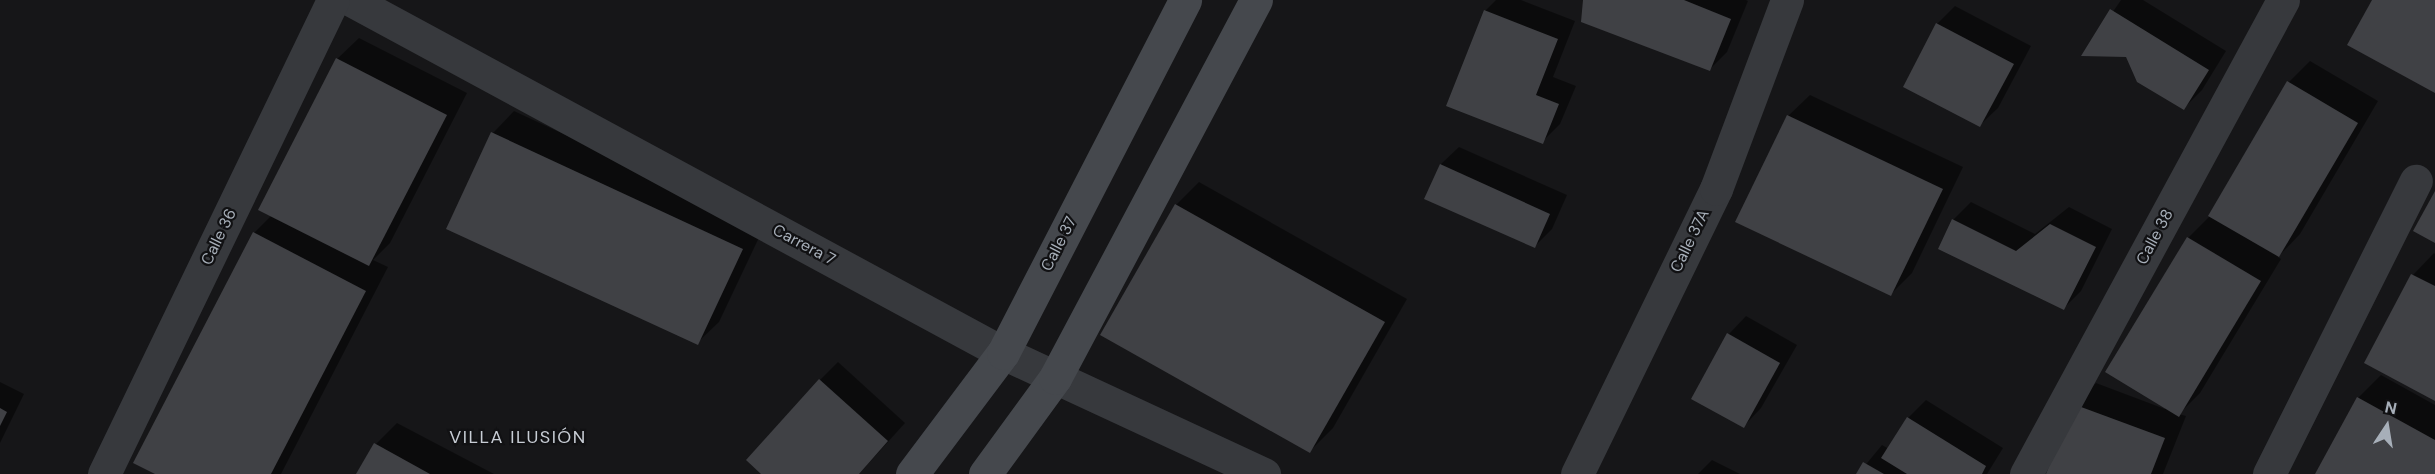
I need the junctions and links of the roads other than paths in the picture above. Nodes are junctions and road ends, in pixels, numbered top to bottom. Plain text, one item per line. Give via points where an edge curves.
1 (333, 0) edge
2 (351, 0) edge
3 (1185, 0) edge
4 (1256, 0) edge
5 (1786, 0) edge
6 (2283, 0) edge
7 (2416, 181) dead end
8 (1003, 353) junction
9 (1055, 378) junction
10 (104, 474) edge
11 (912, 474) edge
12 (985, 474) edge
13 (1264, 474) edge
14 (1577, 474) edge
15 (2026, 474) edge
16 (2269, 474) edge

1 - 10 street, Calle 36
2 - 8 street, Carrera 7
3 - 8 main road, Calle 37
4 - 9 main road
5 - 14 street, Calle 37A via 1716,189
6 - 15 street, Calle 38
7 - 16 street
8 - 9 street, Carrera 7
8 - 11 main road, Calle 37
9 - 12 main road
9 - 13 street, Carrera 7

